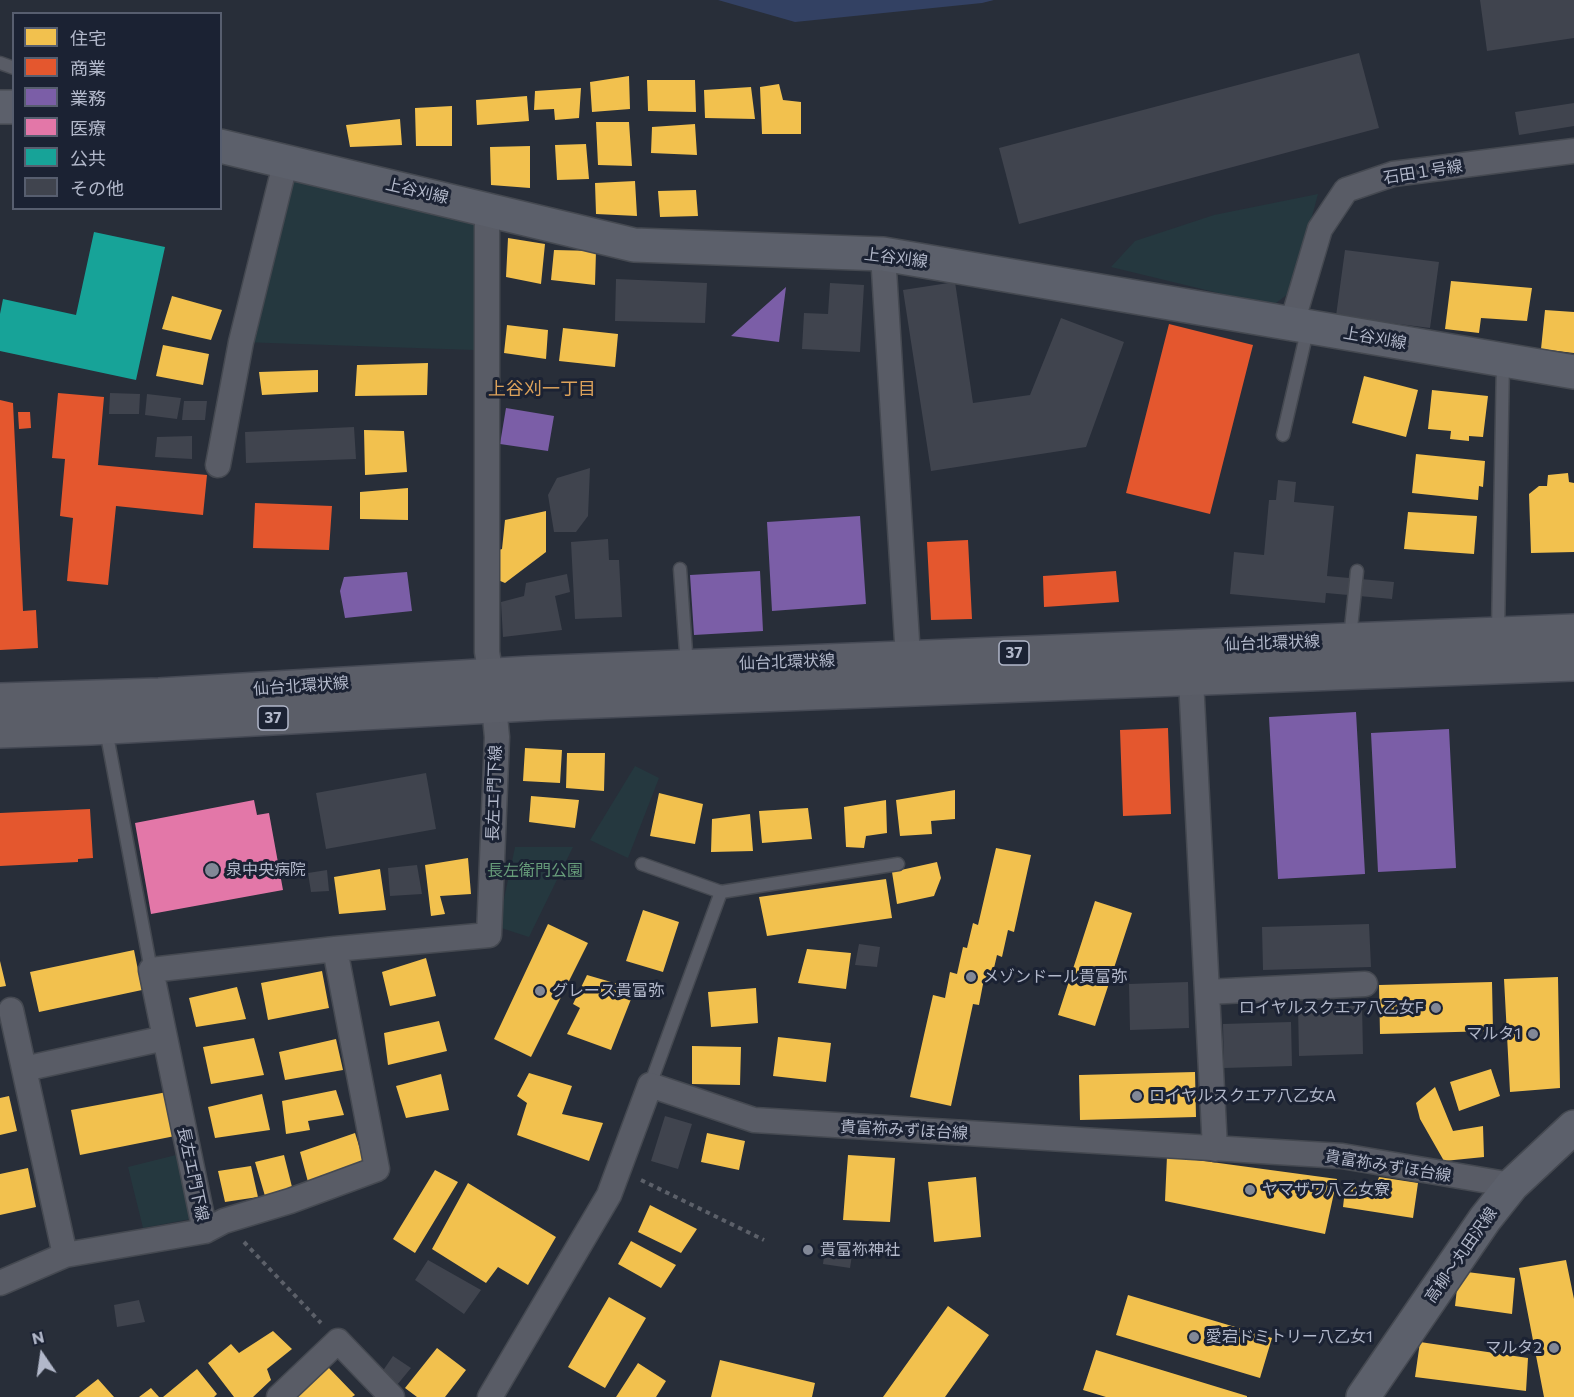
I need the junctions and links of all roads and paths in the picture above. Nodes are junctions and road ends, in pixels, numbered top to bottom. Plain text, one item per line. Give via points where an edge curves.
1 (222, 146) edge
2 (1574, 151) edge
3 (285, 160) junction
4 (487, 208) junction
5 (883, 254) junction
6 (1300, 325) junction
7 (1503, 360) junction
8 (1574, 372) edge
9 (1283, 435) dead end
10 (218, 465) dead end
11 (680, 569) dead end
12 (1357, 571) dead end
13 (1574, 631) edge
14 (1498, 633) junction
15 (1350, 640) junction
16 (908, 657) junction
17 (1574, 664) edge
18 (687, 666) junction
19 (1191, 680) junction
20 (493, 691) junction
21 (0, 700) edge
22 (105, 727) junction
23 (0, 731) edge
24 (642, 864) dead end
25 (898, 864) dead end
26 (721, 892) junction
27 (335, 949) junction
28 (151, 970) junction
29 (1365, 984) dead end
30 (1207, 992) junction
31 (11, 1010) dead end
32 (165, 1038) junction
33 (24, 1069) junction
34 (650, 1085) junction
35 (1574, 1127) edge
36 (1215, 1149) junction
37 (619, 1169) junction
38 (1512, 1185) junction
39 (214, 1226) junction
40 (764, 1240) dead end
41 (65, 1255) junction
42 (0, 1283) edge
43 (338, 1341) junction
44 (279, 1397) edge
45 (392, 1397) edge
46 (490, 1397) edge
47 (1363, 1397) edge

1 - 3 street, 上谷刈線
2 - 6 street, 石田１号線 via 1393,174 1346,190 1320,229
3 - 4 street, 上谷刈線
3 - 10 street
4 - 5 street, 上谷刈線 via 634,244
4 - 20 street via 487,652
5 - 6 street, 上谷刈線
5 - 16 street
6 - 7 street, 上谷刈線
6 - 9 lane
7 - 8 street, 上谷刈線
7 - 14 lane
11 - 18 lane
12 - 15 lane
13 - 14 main road, 仙台北環状線 / 37
14 - 15 main road, 仙台北環状線 / 37
15 - 16 main road, 仙台北環状線 / 37
16 - 18 main road, 仙台北環状線 / 37
17 - 19 main road, 仙台北環状線 / 37
18 - 20 main road, 仙台北環状線 / 37
19 - 20 main road, 仙台北環状線 / 37 via 909,688
19 - 30 street
20 - 21 main road, 仙台北環状線 / 37
20 - 22 main road, 仙台北環状線 / 37
20 - 27 street, 長左エ門下線 via 497,737 489,935
22 - 23 main road, 仙台北環状線 / 37
22 - 28 lane
24 - 26 lane
25 - 26 lane
26 - 34 lane
27 - 28 street, 長左エ門下線
27 - 39 street, 長左エ門下線 via 377,1169
28 - 32 street, 長左エ門下線
29 - 30 street
30 - 36 street
31 - 33 street
32 - 33 street
32 - 39 street, 長左エ門下線
33 - 41 street
34 - 36 street, 貴富祢みずほ台線 via 754,1120
34 - 37 street
35 - 38 street, 高柳～丸田沢線
36 - 38 street, 貴富祢みずほ台線 via 1342,1156
37 - 40 path
37 - 46 street via 609,1195
38 - 47 street, 高柳～丸田沢線 via 1485,1218
39 - 41 street
39 - 43 path
41 - 42 street
43 - 44 street
43 - 45 street

